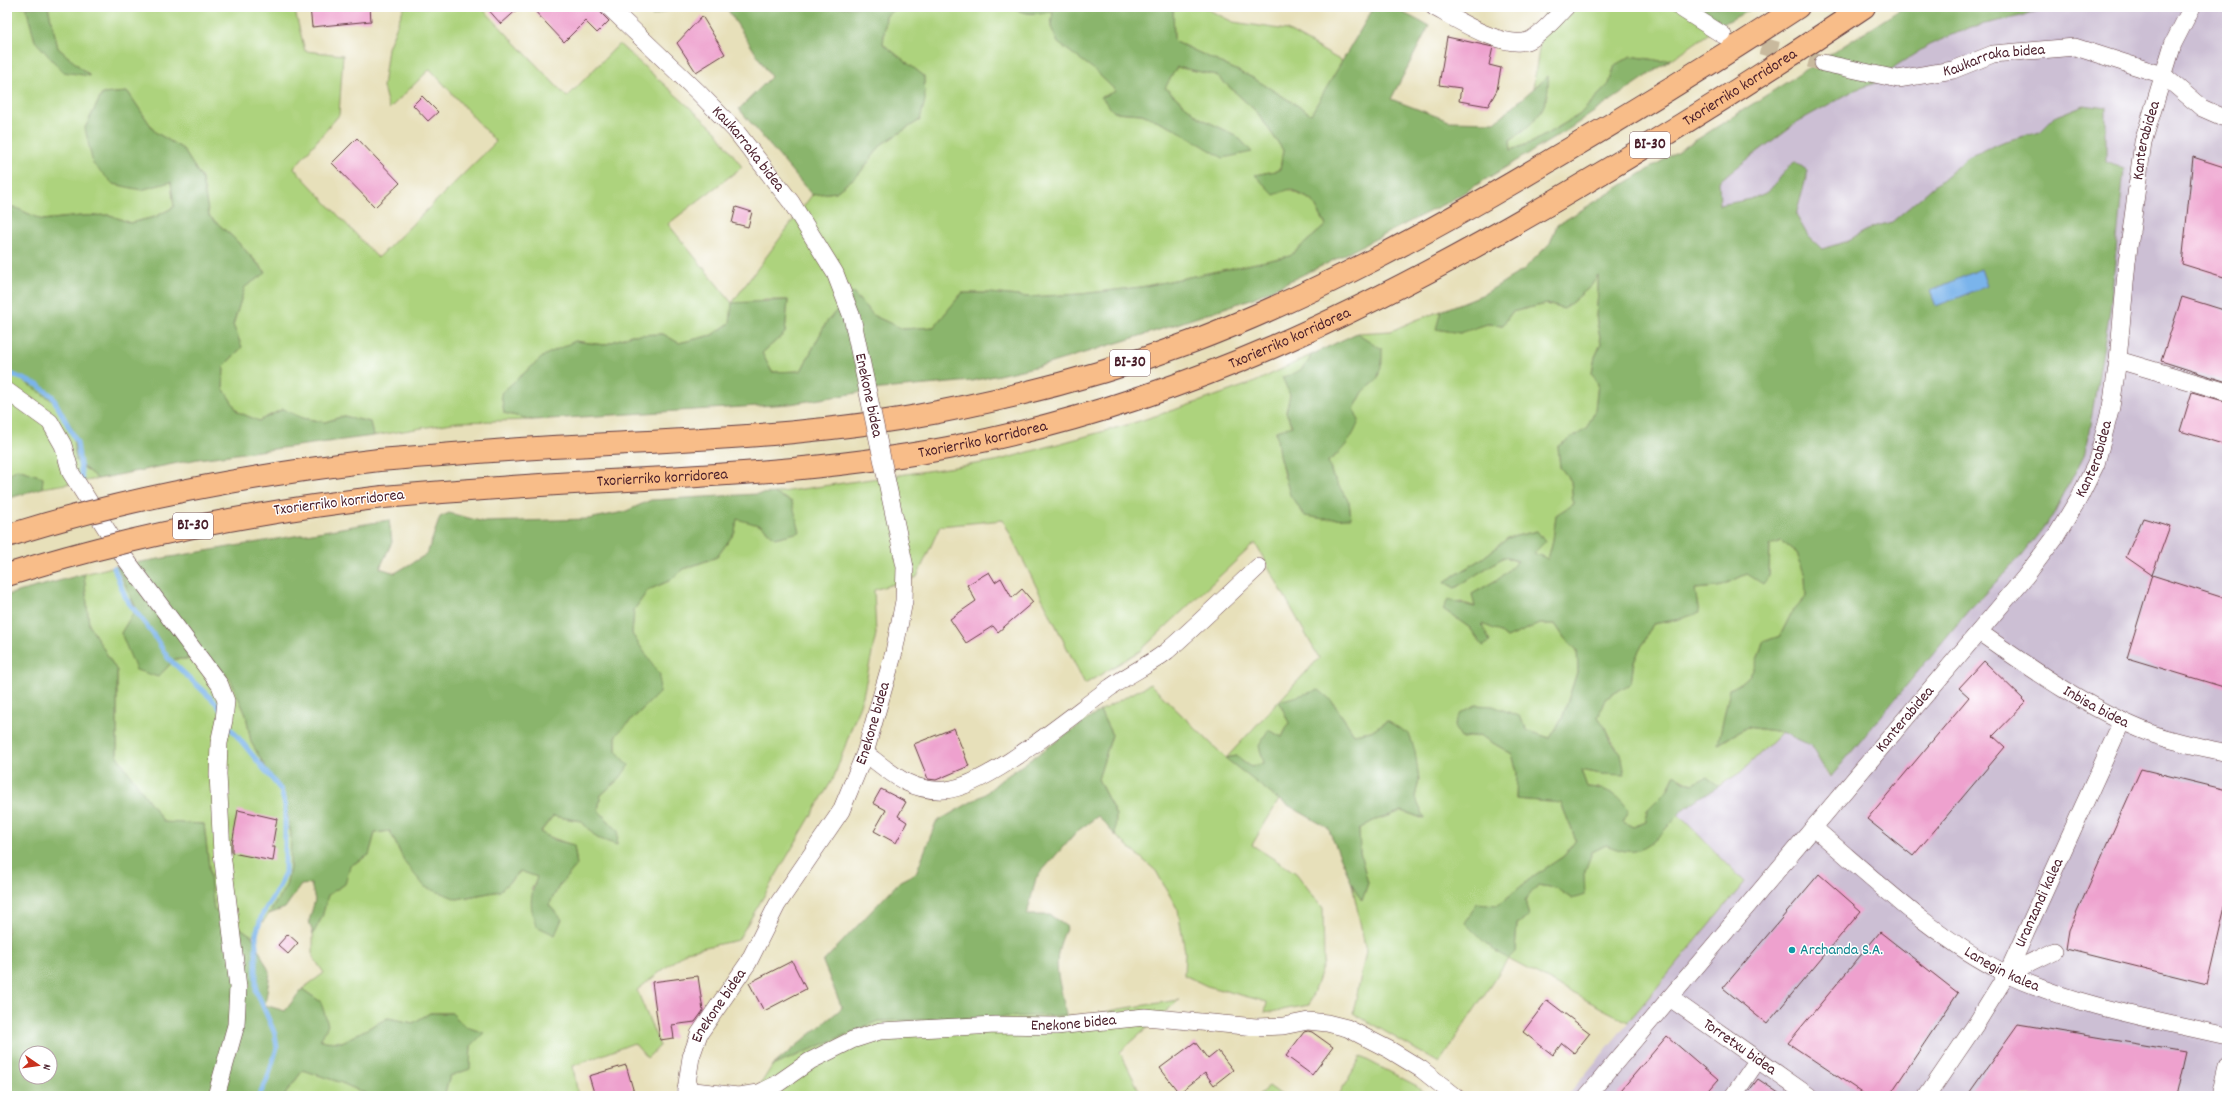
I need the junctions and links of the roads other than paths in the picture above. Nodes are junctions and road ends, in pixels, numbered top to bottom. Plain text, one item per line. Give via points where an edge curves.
1 (609, 7) edge
2 (1434, 7) edge
3 (1566, 7) edge
4 (1679, 7) edge
5 (1798, 7) edge
6 (1864, 7) edge
7 (2192, 7) edge
8 (1724, 35) tunnel mouth
9 (1823, 63) tunnel mouth
10 (2163, 75) junction
11 (2227, 119) edge
12 (852, 317) joint
13 (2118, 360) junction
14 (7, 391) edge
15 (2227, 392) edge
16 (7, 536) edge
17 (1258, 567) dead end
18 (7, 575) edge
19 (1979, 632) junction
20 (2122, 721) junction
21 (864, 753) junction
22 (2227, 753) edge
23 (1814, 828) junction
24 (2054, 950) dead end
25 (2007, 974) junction
26 (1670, 998) junction
27 (2227, 1036) edge
28 (1756, 1061) junction
29 (2227, 1066) edge
30 (686, 1093) edge
31 (216, 1096) edge
32 (1455, 1096) edge
33 (1587, 1096) edge
34 (1733, 1096) edge
35 (1809, 1096) edge
36 (1927, 1096) edge
37 (2220, 1096) edge

1 - 12 street, Kaukarraka bidea via 735,130 791,202 835,273
2 - 3 street via 1501,40 1516,43 1530,40
4 - 8 street
5 - 16 highway, BI-30, bridge via 1614,124 1417,236 1281,304 1191,342 1132,362 1023,394 868,424 723,438 501,450 379,460 289,471 195,487 118,505
6 - 18 highway, Txorierriko korridorea / BI-30, bridge via 1633,156 1519,223 1296,338 1143,398 1032,430 873,460 726,475 503,487 383,497 294,508 202,524 127,541
7 - 10 street, Kanterabidea via 2173,44
9 - 10 street, Kaukarraka bidea via 1898,79 1953,70 1993,54 2075,47
10 - 11 street via 2202,108
10 - 13 street, Kanterabidea via 2143,142 2127,262
12 - 21 street, Enekone bidea, bridge via 904,567 904,601 894,652
13 - 15 street
13 - 19 street, Kanterabidea via 2111,407 2096,464 2079,498 2056,536
14 - 31 street via 50,422 63,445 71,473 124,557 220,685 226,701 219,743 218,774 222,853 238,987 236,1025
17 - 21 street via 1165,652 986,775 946,790 931,790 910,786
19 - 20 street, Inbisa bidea via 2040,673
19 - 23 street, Kanterabidea
20 - 22 street, Inbisa bidea via 2152,734
20 - 25 street, Uranzandi kalea
21 - 30 street, Enekone bidea via 841,811 777,905 748,963 699,1034
23 - 25 street, Lanegin kalea via 1955,943
23 - 26 street, Kanterabidea
24 - 25 street
25 - 27 street, Lanegin kalea via 2078,1001
25 - 36 street, Uranzandi kalea
26 - 28 street, Torretxu bidea
26 - 33 street, Kanterabidea
28 - 34 street
28 - 35 street, Torretxu bidea
29 - 37 street
30 - 32 street, Enekone bidea via 738,1096 759,1093 824,1054 852,1040 880,1031 996,1025 1056,1026 1145,1017 1256,1027 1283,1026 1308,1021 1347,1028 1421,1069

